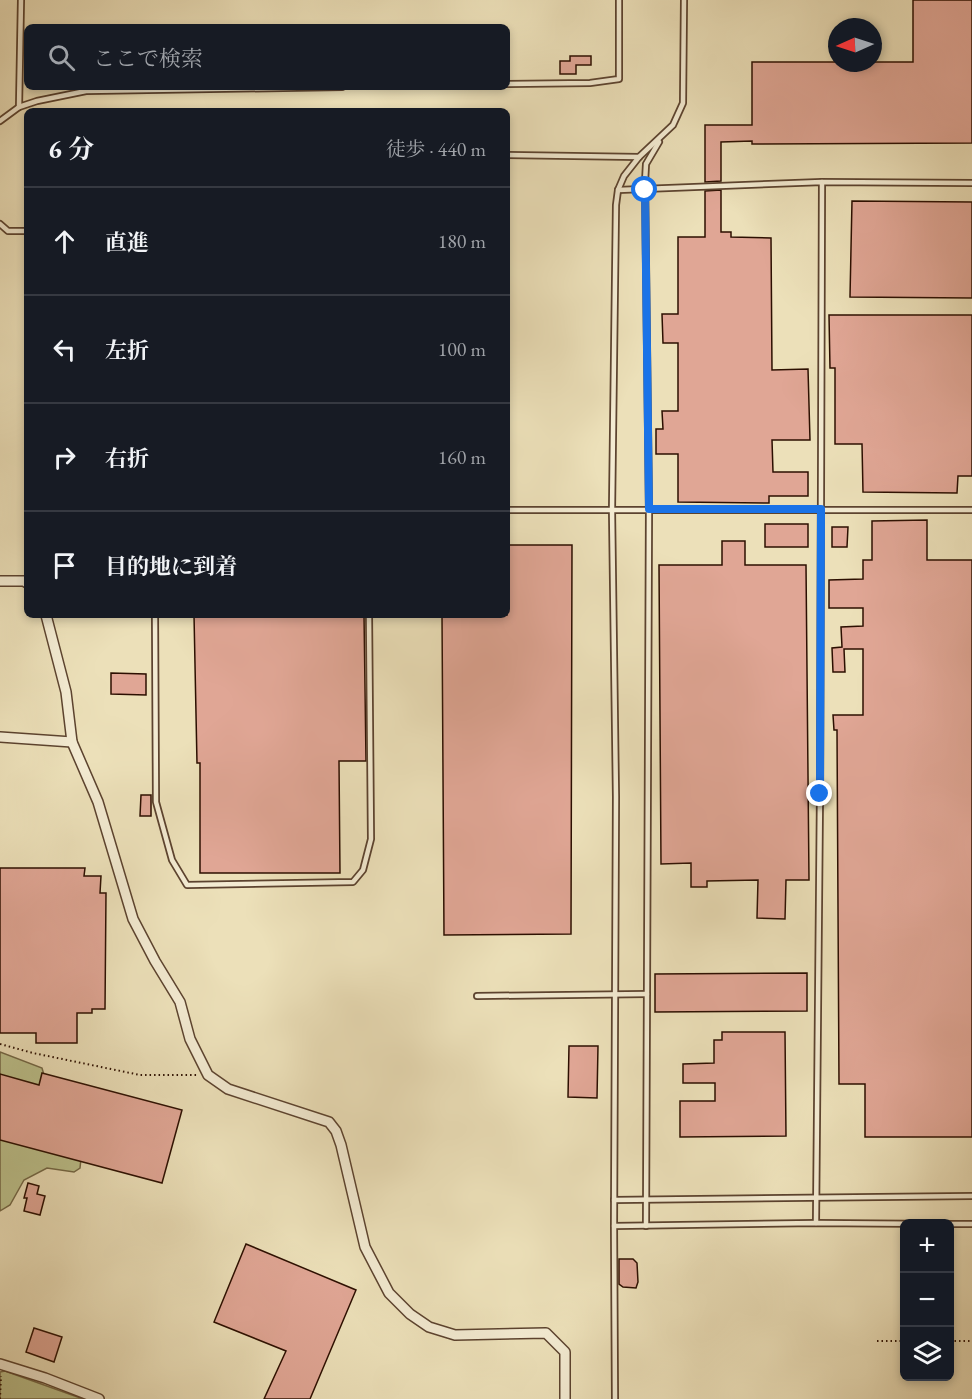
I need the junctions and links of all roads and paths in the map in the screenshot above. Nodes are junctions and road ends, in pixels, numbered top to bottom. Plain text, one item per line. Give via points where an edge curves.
1 (21, 0) edge
2 (619, 0) edge
3 (684, 0) edge
4 (510, 84) edge
5 (150, 90) edge
6 (19, 107) junction
7 (0, 121) edge
8 (663, 134) junction
9 (510, 155) edge
10 (639, 157) junction
11 (822, 182) junction
12 (972, 183) edge
13 (618, 190) junction
14 (645, 190) junction
15 (0, 224) edge
16 (24, 231) edge
17 (649, 509) junction
18 (821, 509) junction
19 (510, 510) edge
20 (612, 510) junction
21 (972, 510) edge
22 (0, 581) edge
23 (24, 581) edge
24 (47, 618) edge
25 (155, 618) edge
26 (369, 618) edge
27 (0, 737) edge
28 (72, 742) junction
29 (615, 994) junction
30 (647, 994) junction
31 (477, 996) dead end
32 (0, 1044) edge
33 (208, 1075) junction
34 (972, 1196) edge
35 (815, 1198) junction
36 (646, 1199) junction
37 (614, 1200) junction
38 (816, 1223) junction
39 (900, 1224) edge
40 (954, 1224) edge
41 (972, 1224) edge
42 (614, 1226) junction
43 (646, 1226) junction
44 (877, 1341) dead end
45 (900, 1341) edge
46 (954, 1341) edge
47 (972, 1341) edge
48 (0, 1364) edge
49 (0, 1399) edge
50 (99, 1399) edge
51 (565, 1399) edge
52 (615, 1399) edge

1 - 6 lane
2 - 4 lane via 619,79
3 - 8 lane via 683,103 673,125
5 - 6 lane via 86,91
6 - 7 lane
8 - 10 lane
8 - 14 lane via 646,164
9 - 10 lane
10 - 13 lane
11 - 12 lane
11 - 14 lane
11 - 18 lane
13 - 14 lane
13 - 20 lane
14 - 17 lane
15 - 16 lane via 8,231
17 - 18 lane
17 - 20 lane
17 - 30 lane
18 - 21 lane
18 - 35 lane
19 - 20 lane
20 - 29 lane
22 - 23 street
24 - 28 street via 66,692
25 - 26 lane via 156,802 172,860 188,885 353,882 363,870 371,839
27 - 28 street
28 - 33 street via 98,802 133,919 180,1002 190,1039
29 - 30 lane
29 - 31 lane
29 - 37 lane
30 - 36 lane
32 - 33 path via 140,1075
33 - 51 street via 228,1089 329,1122 341,1145 365,1247 389,1293 429,1327 455,1335 546,1333 565,1352
34 - 35 lane
35 - 36 lane
35 - 38 lane
36 - 37 lane
36 - 43 lane
37 - 42 lane
38 - 39 lane
38 - 43 lane
40 - 41 lane
42 - 43 lane
42 - 52 lane
44 - 45 path
46 - 47 path
48 - 49 path
48 - 50 street

